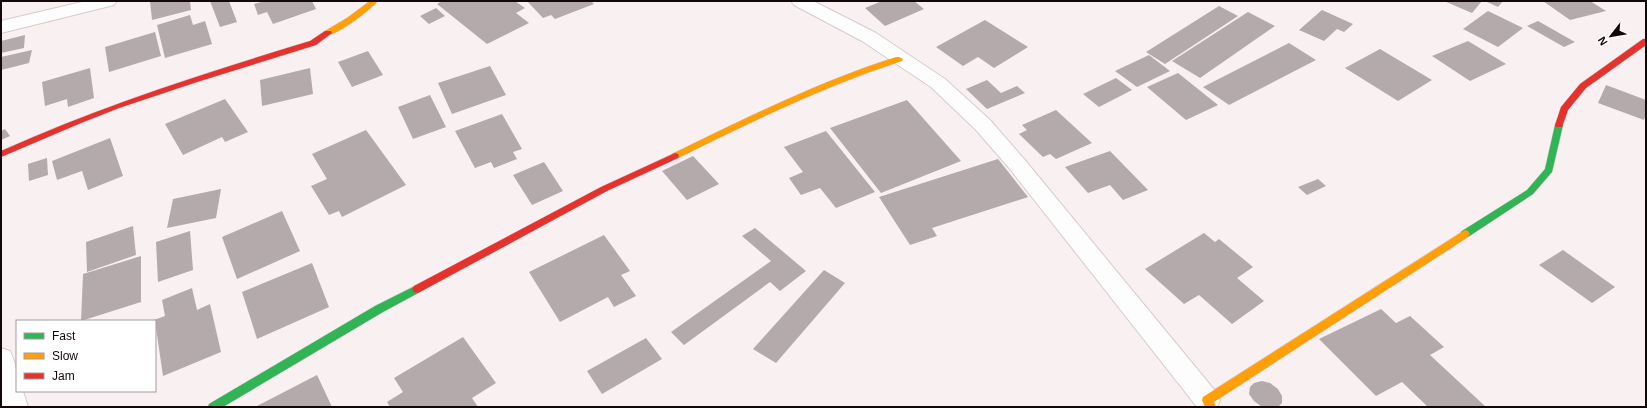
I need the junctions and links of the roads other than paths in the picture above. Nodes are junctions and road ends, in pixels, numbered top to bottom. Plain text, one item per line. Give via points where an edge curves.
1 (108, 1) edge
2 (374, 1) edge
3 (800, 1) edge
4 (1, 27) edge
5 (1646, 41) edge
6 (899, 59) junction
7 (1, 154) edge
8 (1, 359) edge
9 (1209, 404) edge
10 (15, 407) edge
11 (213, 407) edge

1 - 4 street
2 - 7 street via 350,20 313,43 162,89 54,129
3 - 6 street via 869,37
5 - 9 street via 1583,86 1564,109 1549,170 1530,192
6 - 9 street via 938,83 983,125
6 - 11 street via 828,84 604,189 379,309
8 - 10 street

